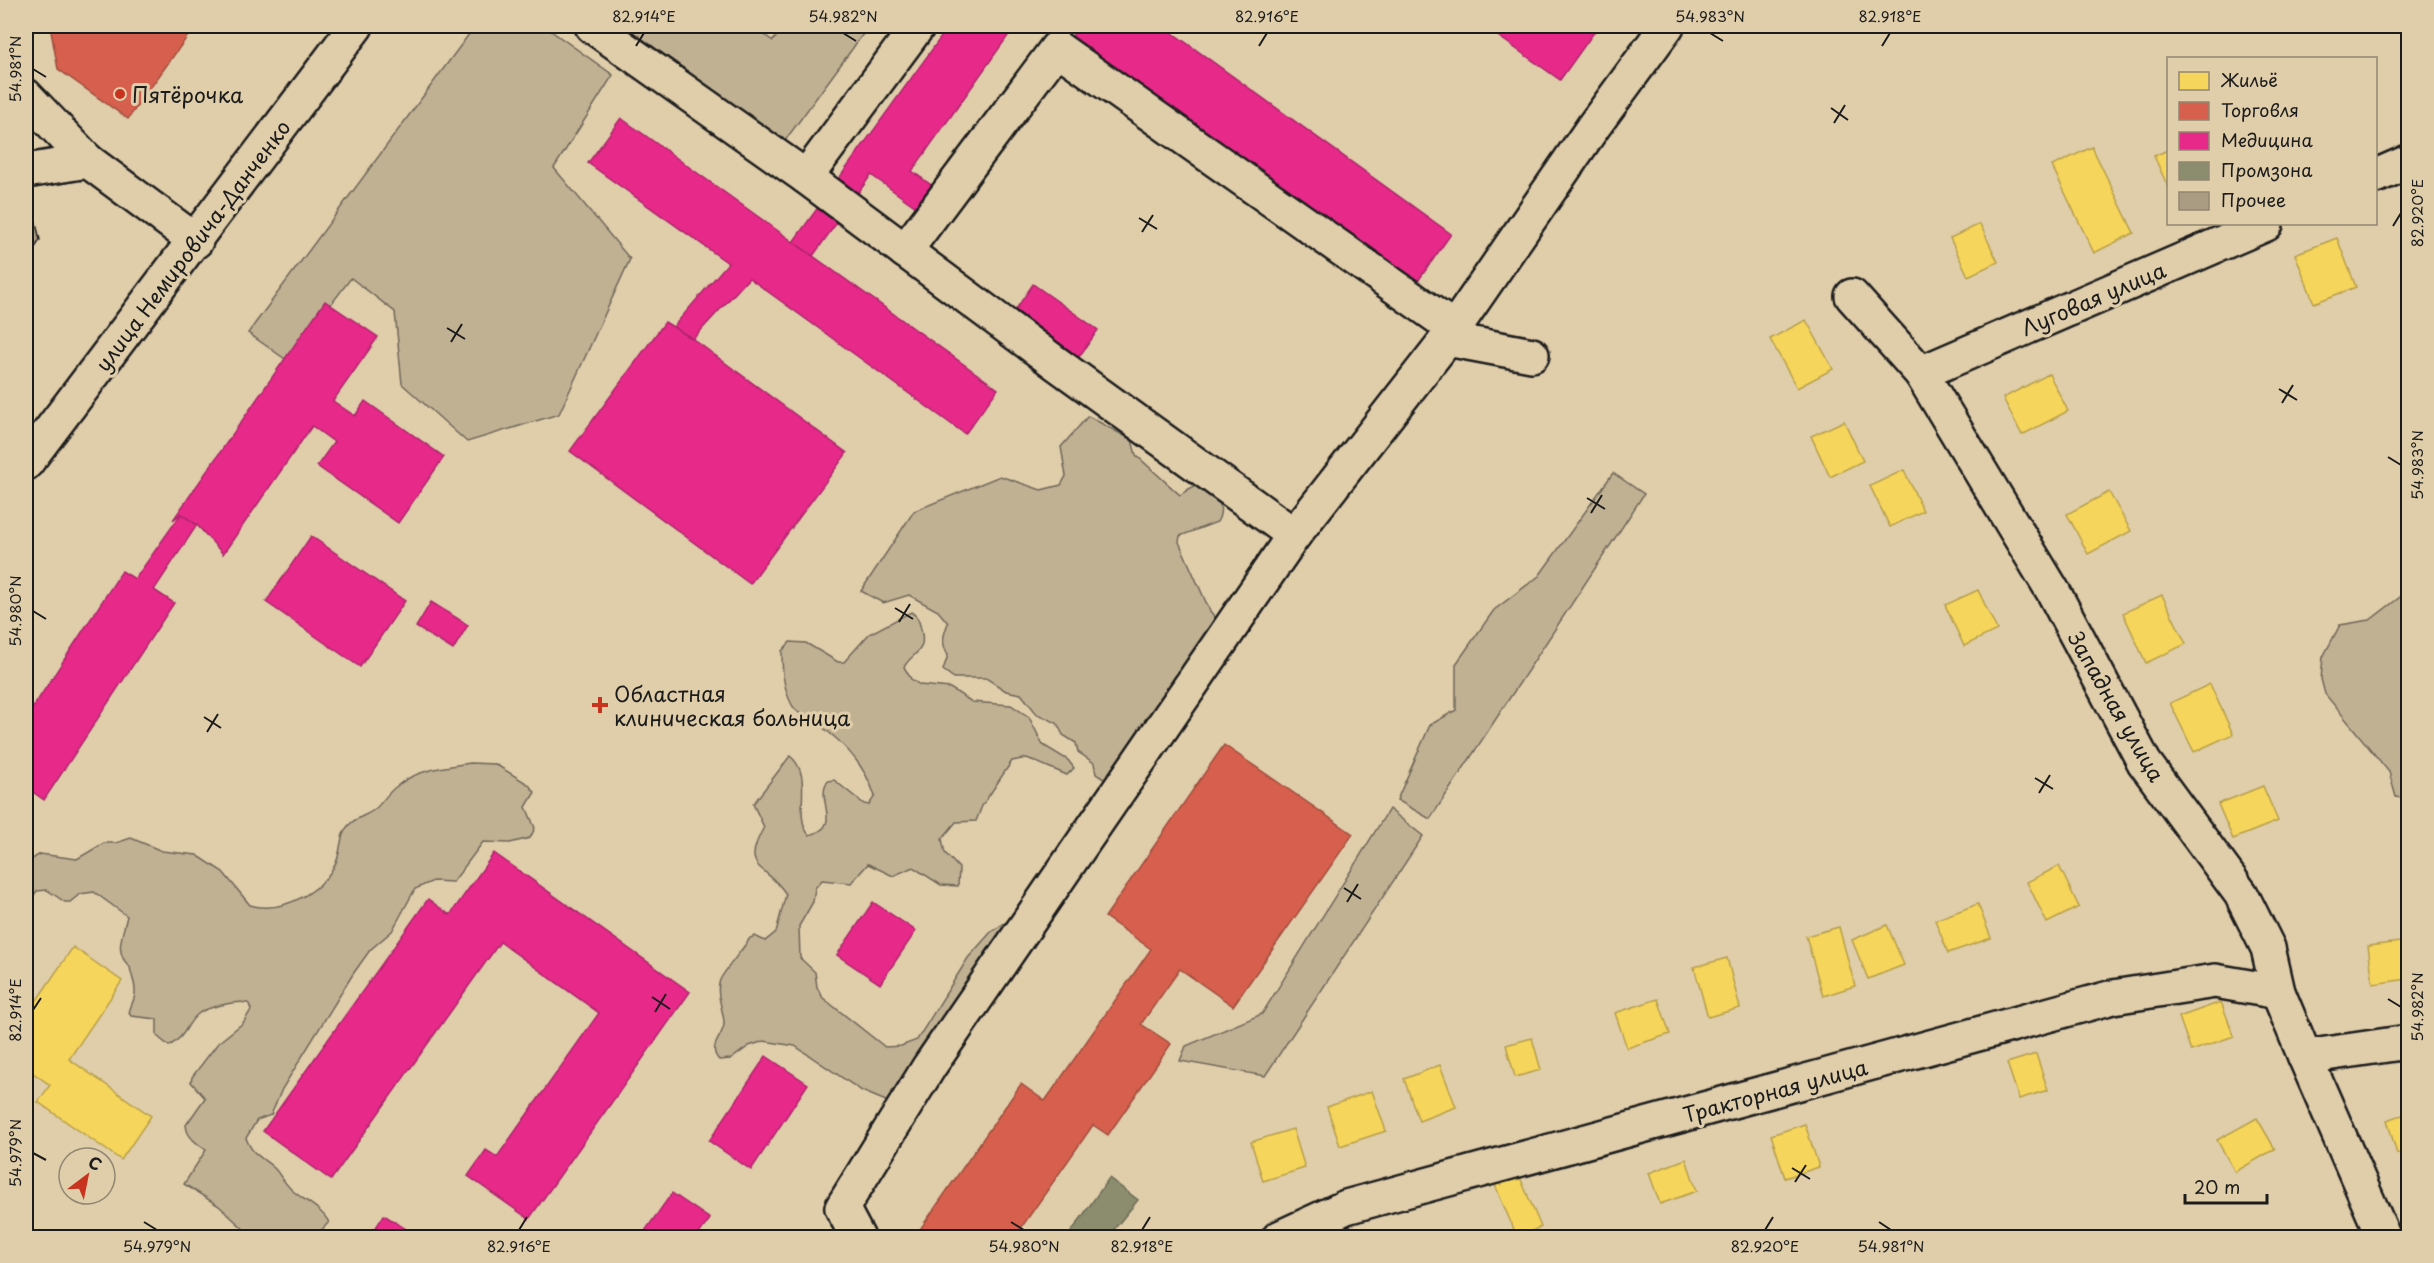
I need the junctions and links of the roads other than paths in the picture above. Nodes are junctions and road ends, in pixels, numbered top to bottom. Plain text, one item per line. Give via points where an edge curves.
1 (356, 26) edge
2 (592, 26) edge
3 (918, 26) edge
4 (1667, 26) edge
5 (26, 96) edge
6 (88, 161) junction
7 (2409, 162) edge
8 (26, 171) edge
9 (2377, 176) edge
10 (806, 177) junction
11 (2264, 225) edge
12 (196, 241) junction
13 (905, 251) junction
14 (1852, 296) dead end
15 (1446, 330) junction
16 (1532, 356) dead end
17 (1921, 373) junction
18 (26, 463) edge
19 (1294, 535) junction
20 (2278, 992) junction
21 (2409, 1042) edge
22 (2305, 1058) junction
23 (858, 1238) edge
24 (1279, 1238) edge
25 (2384, 1238) edge

1 - 12 street, улица Немировича-Данченко
2 - 10 street
3 - 10 street
4 - 15 street
5 - 6 street
6 - 8 street
6 - 12 street
7 - 9 street
10 - 13 street
11 - 17 street, Луговая улица
12 - 18 street, улица Немировича-Данченко
13 - 15 street via 1057,48
13 - 19 street
14 - 17 street, Западная улица
15 - 16 street
15 - 19 street
17 - 20 street, Западная улица via 2054,593 2144,762 2241,894 2268,948
19 - 23 street via 923,1077 842,1208
20 - 22 street, Западная улица
20 - 24 street, Тракторная улица via 2216,981 2113,997 1346,1207
21 - 22 street
22 - 25 street, Западная улица

